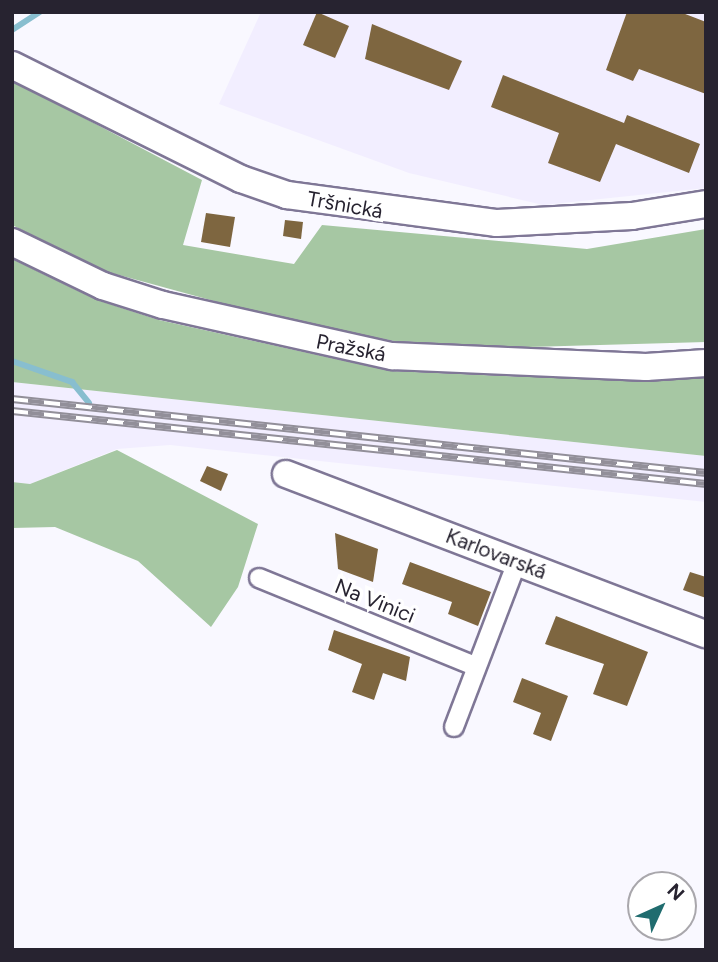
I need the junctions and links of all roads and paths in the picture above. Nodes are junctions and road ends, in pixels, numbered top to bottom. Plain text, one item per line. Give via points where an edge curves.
1 (12, 65) edge
2 (706, 204) edge
3 (12, 242) edge
4 (706, 363) edge
5 (286, 474) dead end
6 (517, 562) junction
7 (258, 578) dead end
8 (706, 634) edge
9 (475, 666) junction
10 (454, 727) dead end

1 - 2 street, Tršnická via 241,179 287,195 497,223 577,221
3 - 4 street, Pražská via 103,286 163,305 392,356 646,367
5 - 6 street, Karlovarská
6 - 8 street, Karlovarská
6 - 9 street
7 - 9 street, Na Vinici
9 - 10 street

